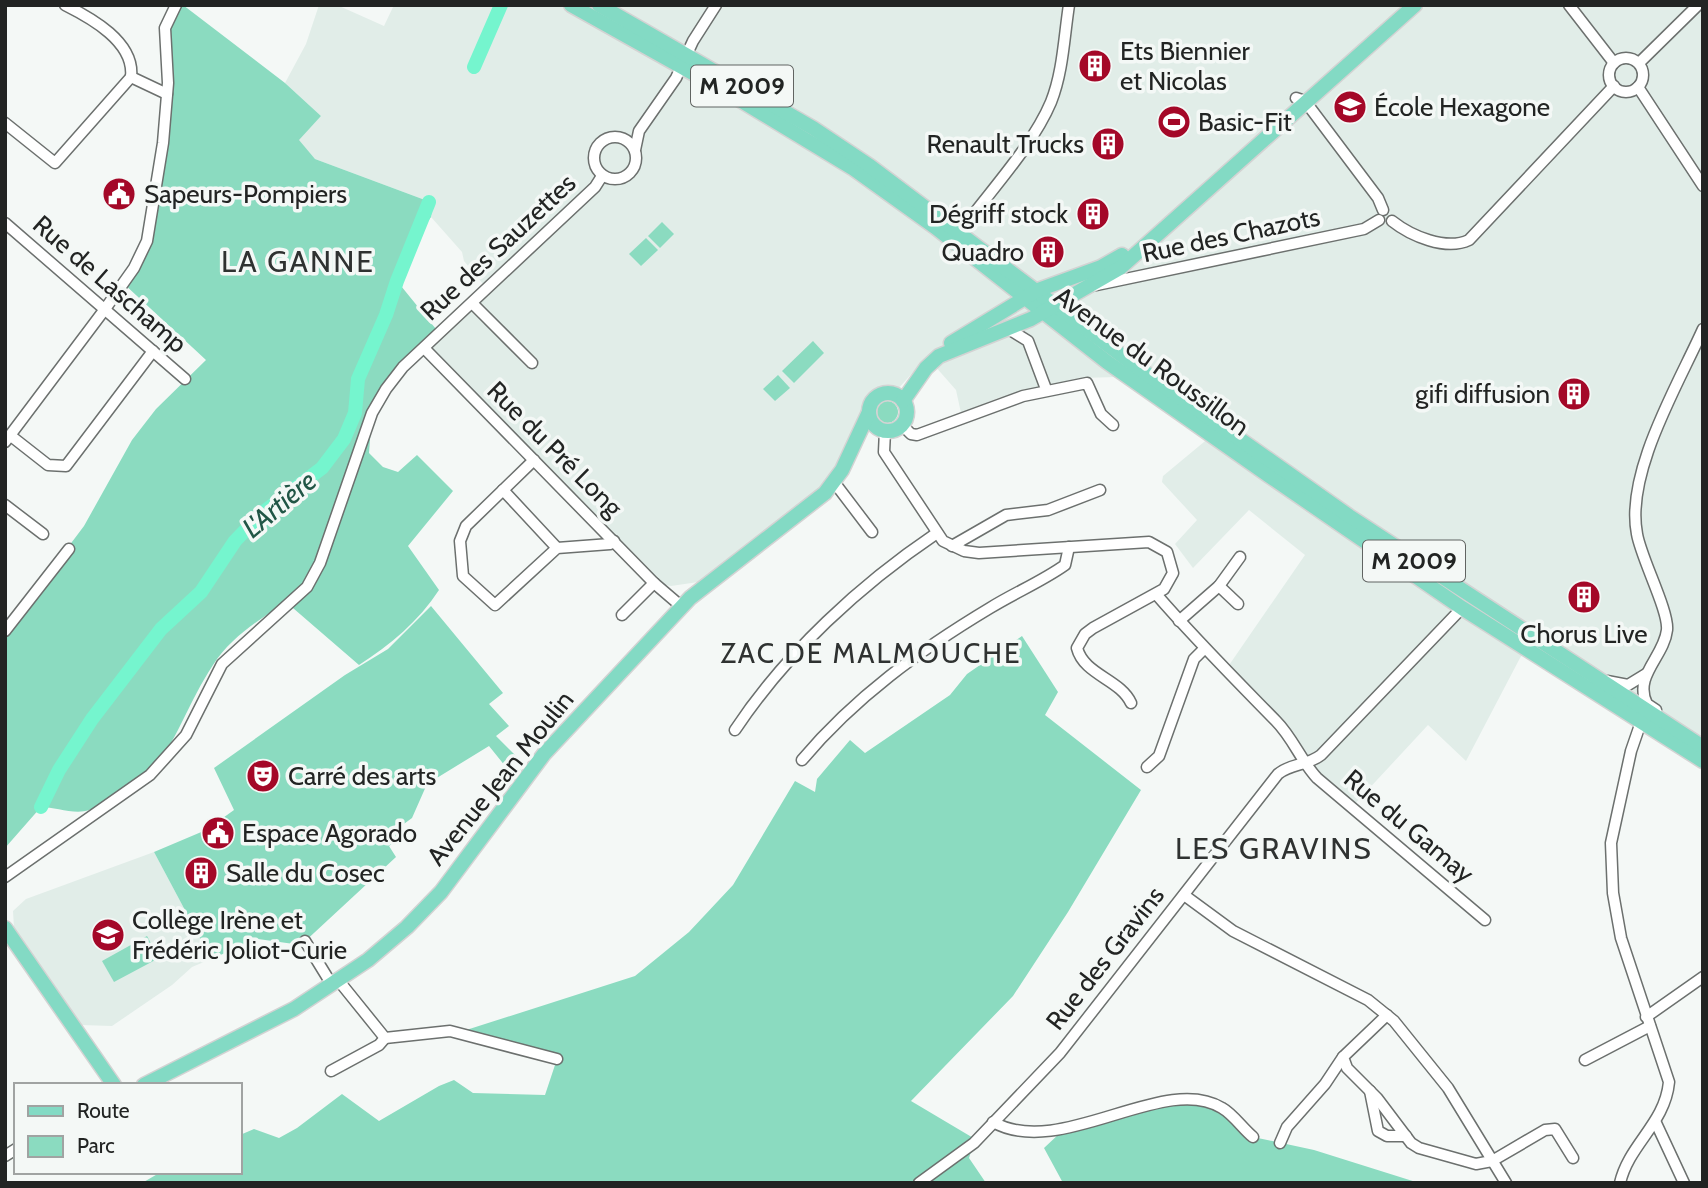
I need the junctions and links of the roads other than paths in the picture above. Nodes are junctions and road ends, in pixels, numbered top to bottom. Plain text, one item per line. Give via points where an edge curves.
1 (65, 5) edge
2 (176, 5) edge
3 (571, 5) edge
4 (599, 5) edge
5 (716, 5) edge
6 (1069, 5) edge
7 (1410, 5) edge
8 (1415, 5) edge
9 (1569, 5) edge
10 (1698, 5) edge
11 (684, 61) junction
12 (1614, 63) junction
13 (1639, 63) junction
14 (131, 77) junction
15 (1614, 86) junction
16 (1638, 87) junction
17 (167, 94) junction
18 (1301, 100) junction
19 (5, 123) edge
20 (639, 131) junction
21 (625, 139) junction
22 (635, 150) junction
23 (602, 176) junction
24 (879, 179) junction
25 (1703, 186) edge
26 (906, 198) junction
27 (1381, 215) junction
28 (5, 223) edge
29 (960, 232) junction
30 (990, 275) junction
31 (1106, 277) junction
32 (1089, 287) junction
33 (1032, 294) junction
34 (473, 304) junction
35 (1049, 308) junction
36 (105, 309) junction
37 (1075, 319) junction
38 (991, 320) junction
39 (1007, 328) junction
40 (1703, 330) edge
41 (424, 348) junction
42 (153, 351) junction
43 (532, 363) dead end
44 (186, 379) dead end
45 (1046, 389) junction
46 (898, 397) junction
47 (869, 412) junction
48 (902, 425) junction
49 (1113, 425) dead end
50 (881, 430) junction
51 (8, 439) edge
52 (852, 449) junction
53 (534, 460) junction
54 (834, 482) junction
55 (503, 490) junction
56 (1100, 490) dead end
57 (5, 505) edge
58 (872, 532) dead end
59 (937, 533) junction
60 (43, 534) dead end
61 (614, 541) junction
62 (952, 547) junction
63 (1069, 547) junction
64 (557, 548) junction
65 (69, 549) dead end
66 (1240, 557) dead end
67 (654, 583) junction
68 (1219, 586) junction
69 (1156, 594) junction
70 (1238, 604) dead end
71 (682, 607) junction
72 (1462, 608) junction
73 (622, 615) dead end
74 (1179, 621) junction
75 (5, 631) edge
76 (1204, 649) junction
77 (1646, 674) junction
78 (1594, 676) junction
79 (1131, 703) dead end
80 (1641, 722) junction
81 (735, 730) dead end
82 (1703, 746) edge
83 (802, 760) dead end
84 (1703, 761) edge
85 (1308, 765) junction
86 (1147, 767) dead end
87 (32, 861) junction
88 (5, 877) edge
89 (5, 886) edge
90 (1184, 895) junction
91 (1485, 919) dead end
92 (6, 931) edge
93 (305, 940) dead end
94 (1703, 977) edge
95 (336, 983) junction
96 (1387, 1015) junction
97 (1648, 1021) junction
98 (385, 1038) junction
99 (1343, 1057) junction
100 (557, 1059) dead end
101 (1585, 1060) dead end
102 (331, 1071) dead end
103 (113, 1083) edge
104 (148, 1083) edge
105 (1370, 1091) junction
106 (993, 1122) junction
107 (1656, 1123) junction
108 (1406, 1136) junction
109 (1253, 1137) dead end
110 (1280, 1143) dead end
111 (1573, 1158) dead end
112 (1492, 1160) junction
113 (919, 1183) edge
114 (1506, 1183) edge
115 (1620, 1183) edge
116 (1684, 1183) edge

1 - 14 street via 115,35 131,67
2 - 17 street via 165,28
3 - 11 main road, Avenue du Roussillon / M 2009
4 - 11 main road, Avenue du Roussillon / M 2009
5 - 11 street
6 - 29 street via 1051,102
7 - 18 main road
8 - 18 main road
9 - 12 street
10 - 13 street
11 - 20 street
11 - 24 main road, Avenue du Roussillon / M 2009
12 - 13 street via 1629,58
12 - 15 street via 1610,73
13 - 16 street via 1643,76
14 - 17 street
14 - 19 street via 55,163
15 - 16 street via 1624,91
15 - 27 street via 1469,240 1447,245 1401,228 1392,221 1392,212
16 - 25 street
17 - 36 street via 147,241
18 - 27 street via 1378,198
18 - 31 main road via 1139,241
20 - 21 street
20 - 22 street
21 - 22 street
21 - 23 street via 609,138 598,149 594,162
22 - 23 street via 627,174 618,180
23 - 34 street, Rue des Sauzettes
24 - 26 main road, Avenue du Roussillon / M 2009
24 - 30 main road via 895,205
26 - 29 main road, Avenue du Roussillon / M 2009
26 - 30 main road, Avenue du Roussillon / M 2009
27 - 31 street, Rue des Chazots via 1364,229 1128,281
28 - 36 street, Rue de Laschamp
29 - 33 main road, Avenue du Roussillon / M 2009
30 - 33 main road, Avenue du Roussillon / M 2009
30 - 38 main road via 1003,300
31 - 32 main road
31 - 33 main road
32 - 35 main road
32 - 37 main road via 1074,302
33 - 35 main road, Avenue du Roussillon / M 2009
33 - 38 main road
34 - 41 street, Rue des Sauzettes
34 - 43 street
35 - 37 main road, Avenue du Roussillon / M 2009
35 - 39 main road
35 - 72 main road, Avenue du Roussillon / M 2009 via 1107,362
36 - 42 street, Rue de Laschamp
36 - 51 street
37 - 78 main road, Avenue du Roussillon / M 2009 via 1361,524
38 - 46 main road via 931,356
39 - 45 street via 1028,341
39 - 46 main road via 939,356
40 - 77 street via 1638,475 1636,530 1667,625 1662,646
41 - 53 street, Rue du Pré Long
41 - 87 street, Rue des Sauzettes via 395,378 372,413 320,563 307,587 222,664 171,755
42 - 44 street, Rue de Laschamp
42 - 51 street via 66,466 48,464
45 - 48 street via 918,435
45 - 49 street via 1087,383 1101,414
46 - 47 main road via 876,397
46 - 48 main road via 907,413
47 - 50 main road
47 - 52 main road, Avenue Jean Moulin
48 - 50 main road
50 - 52 main road, Avenue Jean Moulin via 864,436
50 - 59 street via 884,452
52 - 54 main road, Avenue Jean Moulin
53 - 55 street
53 - 61 street, Rue du Pré Long
54 - 58 street
54 - 71 main road, Avenue Jean Moulin
55 - 64 street
55 - 64 street via 466,526 463,576 495,605
56 - 62 street via 1048,510 1006,515
57 - 60 street
59 - 62 street
59 - 81 street via 818,632 769,684
61 - 64 street
61 - 67 street, Rue du Pré Long
62 - 63 street via 979,553
63 - 69 street via 1157,544 1173,566 1169,584
63 - 83 street via 1065,565 905,664 836,720
65 - 75 street
66 - 68 street
67 - 71 street, Rue du Pré Long
67 - 73 street
68 - 70 street
68 - 74 street
69 - 74 street, Rue du Gamay
69 - 79 street via 1093,628 1077,648 1082,661 1126,693
71 - 95 main road, Avenue Jean Moulin via 544,754 425,910
72 - 80 main road, Avenue du Roussillon / M 2009
72 - 85 street, Rue des Gravins
74 - 76 street, Rue du Gamay
76 - 85 street, Rue du Gamay via 1276,721
76 - 86 street via 1194,659 1159,756
77 - 78 street via 1628,685
77 - 82 street via 1643,696 1647,704
78 - 82 main road, Avenue du Roussillon / M 2009
80 - 84 main road, Avenue du Roussillon / M 2009
80 - 97 street via 1614,829 1611,866 1621,938
85 - 90 street, Rue des Gravins via 1290,766 1278,774
85 - 91 street, Rue du Gamay via 1317,778
87 - 88 street
87 - 89 street
90 - 96 street via 1233,931 1368,999
90 - 106 street, Rue des Gravins via 1060,1053
92 - 103 main road
93 - 95 street
94 - 97 street
95 - 98 street
95 - 104 main road, Avenue Jean Moulin via 265,1026
96 - 99 street
96 - 112 street via 1422,1052
97 - 101 street
97 - 107 street via 1669,1083
98 - 100 street via 450,1031
98 - 102 street
99 - 105 street
99 - 110 street via 1287,1127
105 - 108 street
105 - 108 street via 1378,1131
106 - 109 street via 1006,1129 1080,1126 1154,1104 1188,1100 1222,1108
106 - 113 street, Rue des Gravins via 965,1151
107 - 115 street via 1631,1153
107 - 116 street
108 - 112 street via 1419,1148 1468,1164
111 - 112 street via 1555,1129 1545,1130
112 - 114 street

